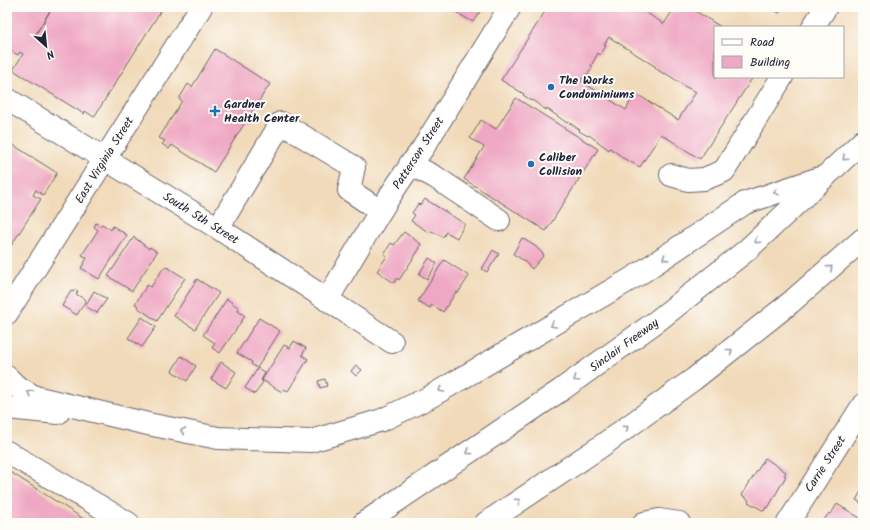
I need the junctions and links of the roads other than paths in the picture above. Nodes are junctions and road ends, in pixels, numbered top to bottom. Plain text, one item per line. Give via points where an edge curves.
1 (201, 7) edge
2 (510, 7) edge
3 (826, 7) edge
4 (814, 26) edge
5 (781, 78) edge
6 (7, 99) edge
7 (863, 141) edge
8 (105, 158) junction
9 (410, 164) junction
10 (671, 176) dead end
11 (826, 176) junction
12 (380, 211) junction
13 (499, 220) dead end
14 (218, 228) junction
15 (863, 239) edge
16 (327, 300) junction
17 (7, 313) edge
18 (392, 342) dead end
19 (7, 377) edge
20 (863, 405) edge
21 (7, 408) edge
22 (148, 424) junction
23 (7, 452) edge
24 (128, 523) edge
25 (364, 523) edge
26 (486, 523) edge
27 (788, 523) edge

1 - 8 main road, East Virginia Street
2 - 9 main road, Patterson Street via 423,148
3 - 4 main road
5 - 10 main road via 724,170 704,179 688,180
6 - 8 main road, South 5th Street
7 -> 11 main road, Sinclair Freeway
8 - 14 main road, South 5th Street
8 - 17 main road, East Virginia Street
9 - 12 main road, Patterson Street
9 - 13 main road via 435,177
11 -> 22 main road via 745,203 636,276 428,398 382,420 311,441 218,438
11 -> 25 main road, Sinclair Freeway via 747,250 658,321
12 - 14 main road via 349,190 354,167 281,123
12 - 16 main road, Patterson Street
14 - 16 main road, South 5th Street
26 -> 15 main road via 600,447 694,379 790,304
16 - 18 main road, South 5th Street
22 -> 19 main road via 35,396 16,386
20 - 27 main road, Carrie Street
21 - 22 main road
23 - 24 main road

